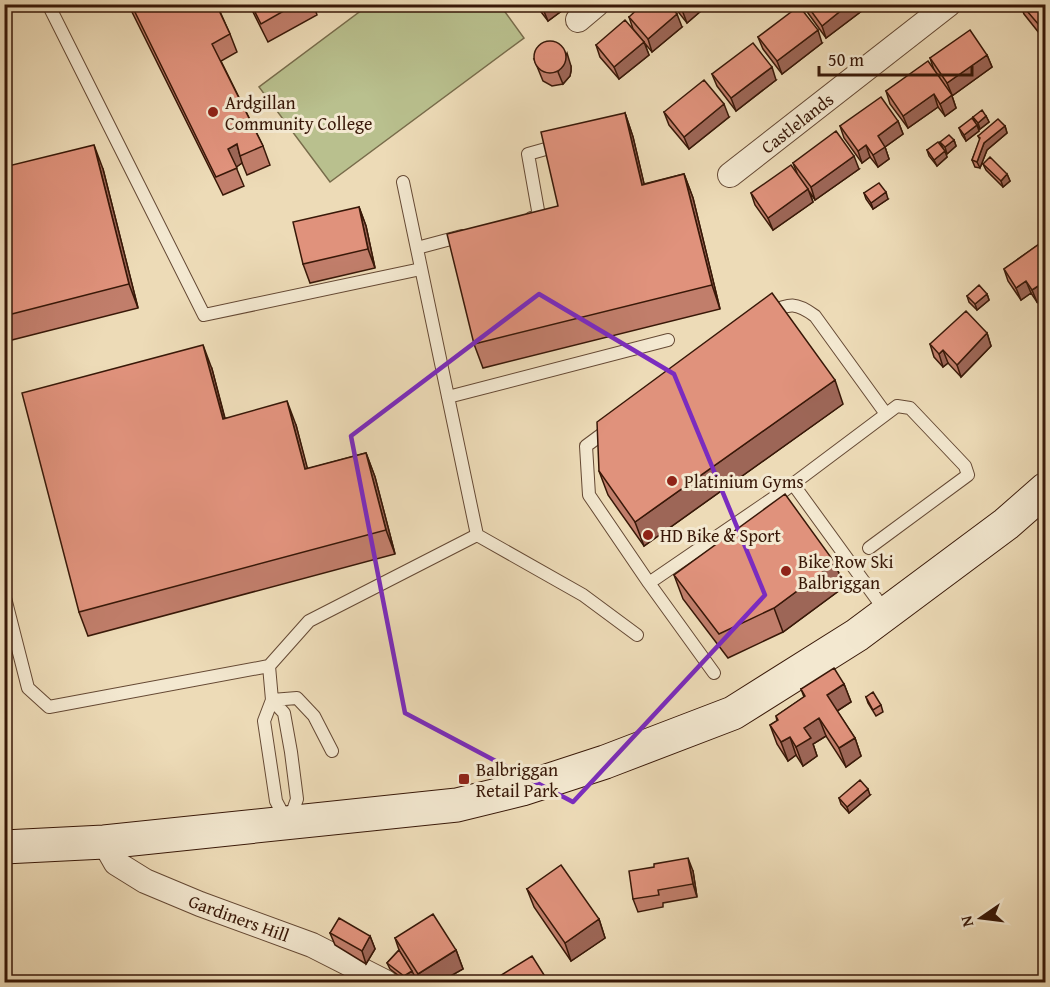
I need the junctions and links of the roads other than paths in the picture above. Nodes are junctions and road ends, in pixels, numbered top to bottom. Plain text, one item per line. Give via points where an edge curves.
1 (48, 4) edge
2 (597, 4) edge
3 (949, 4) edge
4 (578, 20) dead end
5 (573, 141) edge
6 (730, 175) dead end
7 (403, 182) dead end
8 (517, 222) edge
9 (472, 233) edge
10 (417, 248) junction
11 (421, 269) junction
12 (754, 323) edge
13 (668, 339) dead end
14 (448, 397) junction
15 (886, 414) junction
16 (623, 419) edge
17 (793, 484) junction
18 (1046, 489) edge
19 (477, 535) junction
20 (869, 548) dead end
21 (649, 583) junction
22 (4, 594) edge
23 (887, 613) junction
24 (637, 635) dead end
25 (269, 666) junction
26 (714, 673) dead end
27 (272, 700) junction
28 (332, 751) dead end
29 (288, 824) junction
30 (104, 842) junction
31 (4, 847) edge
32 (385, 982) edge

1 - 11 lane via 204,315
2 - 4 street
3 - 6 street, Castlelands
5 - 8 lane via 528,153 539,216
7 - 10 lane
9 - 10 lane
10 - 11 lane
11 - 14 lane
12 - 15 lane via 783,306 801,305 815,316
13 - 14 lane
14 - 19 lane
15 - 17 lane
15 - 20 lane via 897,406 910,408 965,466 968,476
16 - 21 lane via 586,446 590,495
17 - 21 lane
17 - 23 lane
18 - 23 main road via 1006,524
19 - 24 lane via 583,595
19 - 25 lane via 309,621
21 - 26 lane
22 - 25 lane via 28,687 49,707
23 - 29 main road via 733,713 605,762 457,805
25 - 27 lane
27 - 28 lane via 297,698 314,716
27 - 29 lane via 264,721 276,801
27 - 29 lane via 284,713 296,787 297,799
29 - 30 main road
30 - 31 main road
30 - 32 street, Gardiners Hill via 116,863 145,881 312,945

